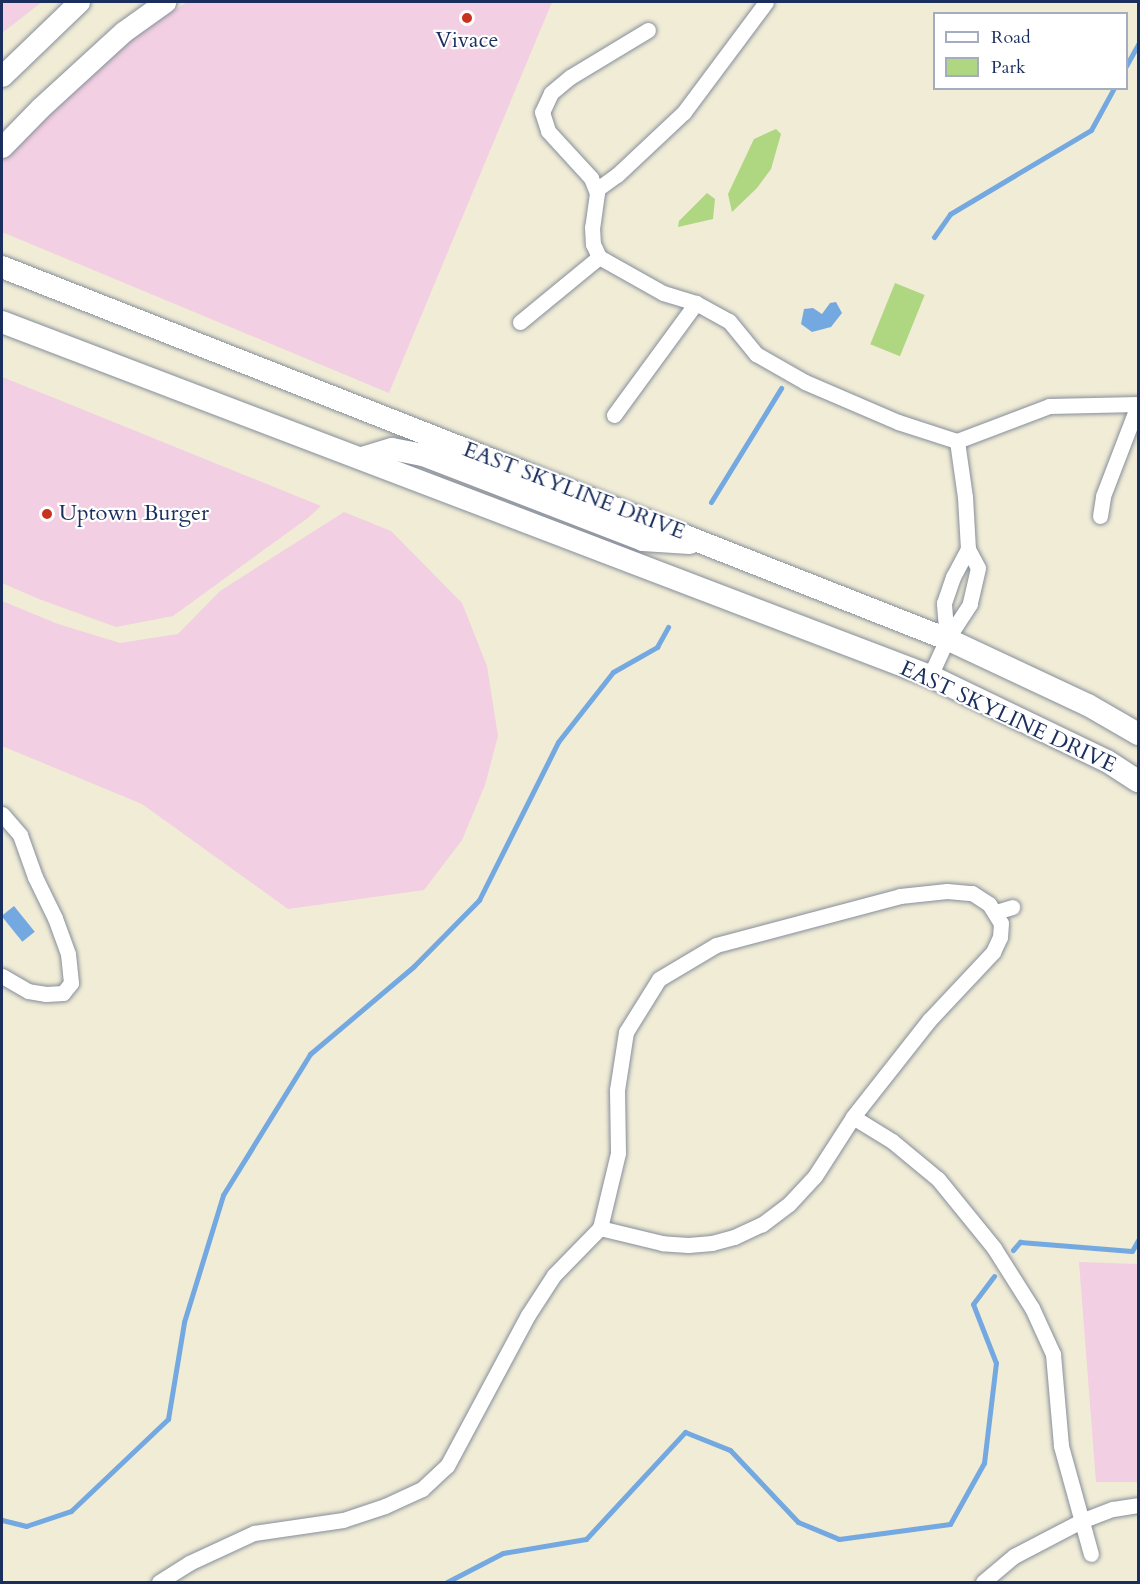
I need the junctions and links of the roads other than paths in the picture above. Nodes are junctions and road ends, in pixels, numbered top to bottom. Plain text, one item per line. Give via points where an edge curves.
1 (79, 2) edge
2 (165, 2) edge
3 (766, 2) edge
4 (648, 30) dead end
5 (2, 76) edge
6 (2, 147) edge
7 (596, 190) junction
8 (599, 257) junction
9 (2, 267) edge
10 (696, 303) junction
11 (2, 322) edge
12 (520, 322) dead end
13 (1138, 404) edge
14 (614, 415) dead end
15 (957, 441) junction
16 (363, 458) junction
17 (1100, 516) dead end
18 (713, 545) junction
19 (968, 549) junction
20 (947, 639) junction
21 (930, 676) junction
22 (1138, 734) edge
23 (1138, 781) edge
24 (2, 814) edge
25 (1012, 907) dead end
26 (992, 908) junction
27 (2, 976) edge
28 (853, 1118) junction
29 (600, 1228) junction
30 (1138, 1505) edge
31 (1081, 1521) junction
32 (1091, 1554) dead end
33 (159, 1582) edge
34 (983, 1582) edge

1 - 5 street
2 - 6 street via 115,39
3 - 7 street via 684,112
4 - 7 street via 570,77 551,93 542,112 548,130 591,178
7 - 8 street via 592,227
8 - 10 street via 663,293
8 - 12 street
9 - 18 main road, EAST SKYLINE DRIVE
10 - 14 street
10 - 15 street via 729,321 756,354 806,382 898,422
11 - 16 main road, EAST SKYLINE DRIVE
13 - 15 street via 1049,406
13 - 17 street via 1103,496
15 - 19 street
16 - 18 main road via 392,449 423,455 643,540
16 - 21 main road, EAST SKYLINE DRIVE
18 - 20 main road, EAST SKYLINE DRIVE
19 - 20 street via 944,603
19 - 20 street via 978,568 970,604
20 - 21 street
20 - 22 main road, EAST SKYLINE DRIVE via 1088,705
21 - 23 main road, EAST SKYLINE DRIVE via 1107,760
24 - 27 street via 20,835 55,918 68,954 71,983 63,993 46,994 28,991
25 - 26 street
26 - 28 street via 1001,923 993,952 930,1018
26 - 29 street via 972,893 947,891 900,896 716,945 659,979 626,1032 616,1090 618,1153
28 - 29 street via 815,1176 789,1204 762,1224 734,1237 688,1245
28 - 31 street via 892,1141 938,1179 994,1248 1032,1308 1053,1354 1061,1446
29 - 33 street via 554,1275 528,1315 447,1466 422,1489 343,1520 254,1533 189,1563
30 - 31 street
31 - 32 street
31 - 34 street via 1014,1556

